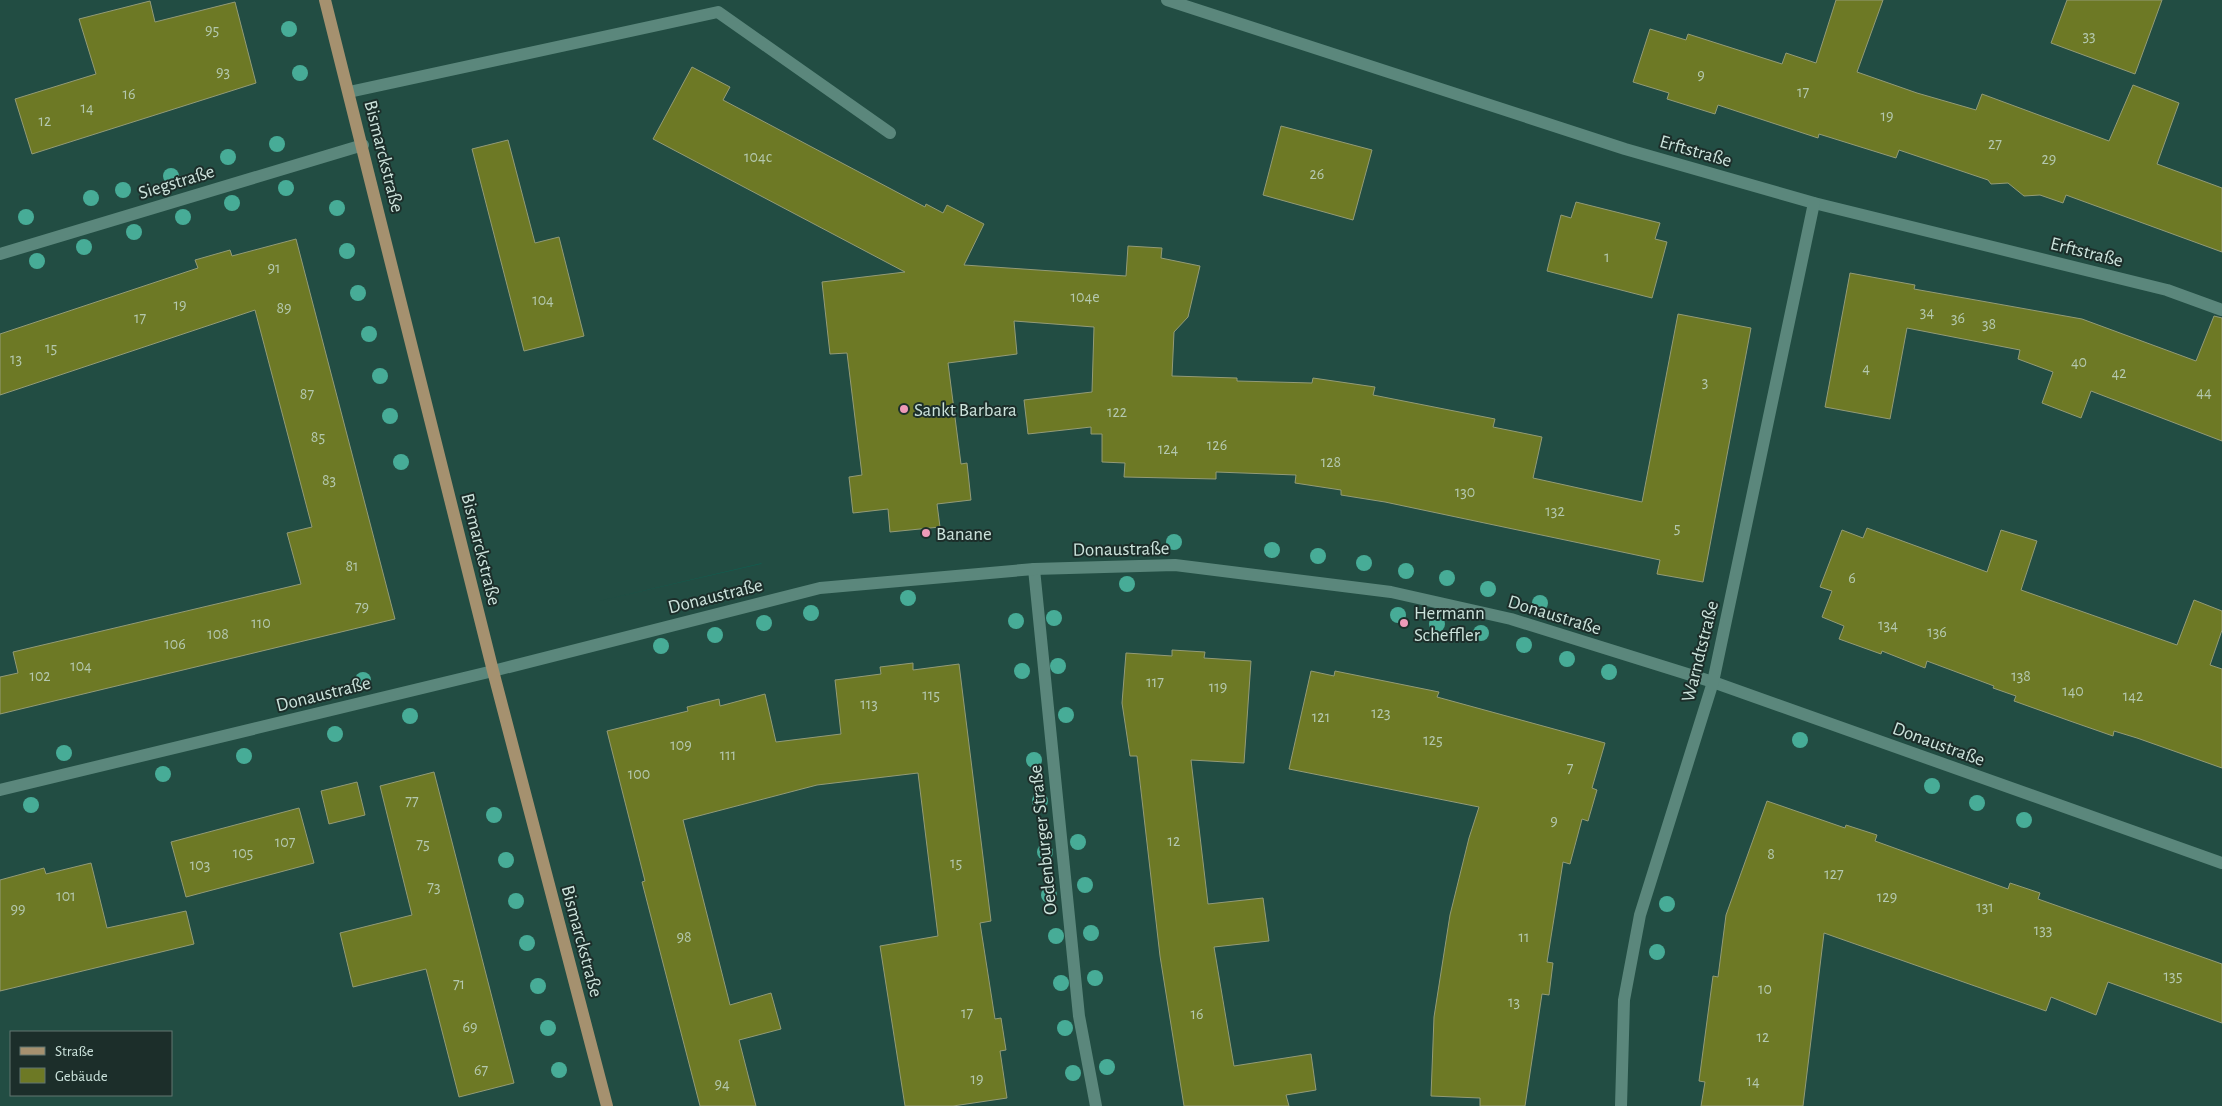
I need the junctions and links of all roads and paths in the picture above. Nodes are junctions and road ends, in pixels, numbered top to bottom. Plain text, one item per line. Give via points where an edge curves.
1 (325, 0) edge
2 (1167, 0) edge
3 (349, 92) junction
4 (890, 133) dead end
5 (363, 145) junction
6 (1814, 202) junction
7 (0, 254) edge
8 (2222, 310) edge
9 (1034, 569) junction
10 (493, 671) junction
11 (1713, 682) junction
12 (0, 790) edge
13 (2222, 863) edge
14 (607, 1106) edge
15 (1096, 1106) edge
16 (1621, 1106) edge

1 - 3 main road, Bismarckstraße
2 - 6 street, Erftstraße via 1625,149
3 - 4 street via 718,12
3 - 5 main road, Bismarckstraße
5 - 7 street, Siegstraße
5 - 10 main road, Bismarckstraße
6 - 8 street, Erftstraße via 2167,290
6 - 11 street, Warndtstraße
9 - 10 street, Donaustraße via 820,588
9 - 11 street, Donaustraße via 1175,564 1391,592 1511,619
9 - 15 street, Oedenburger Straße via 1079,1016
10 - 12 street, Donaustraße
10 - 14 main road, Bismarckstraße
11 - 13 street, Donaustraße
11 - 16 street, Warndtstraße via 1640,914 1624,1000

